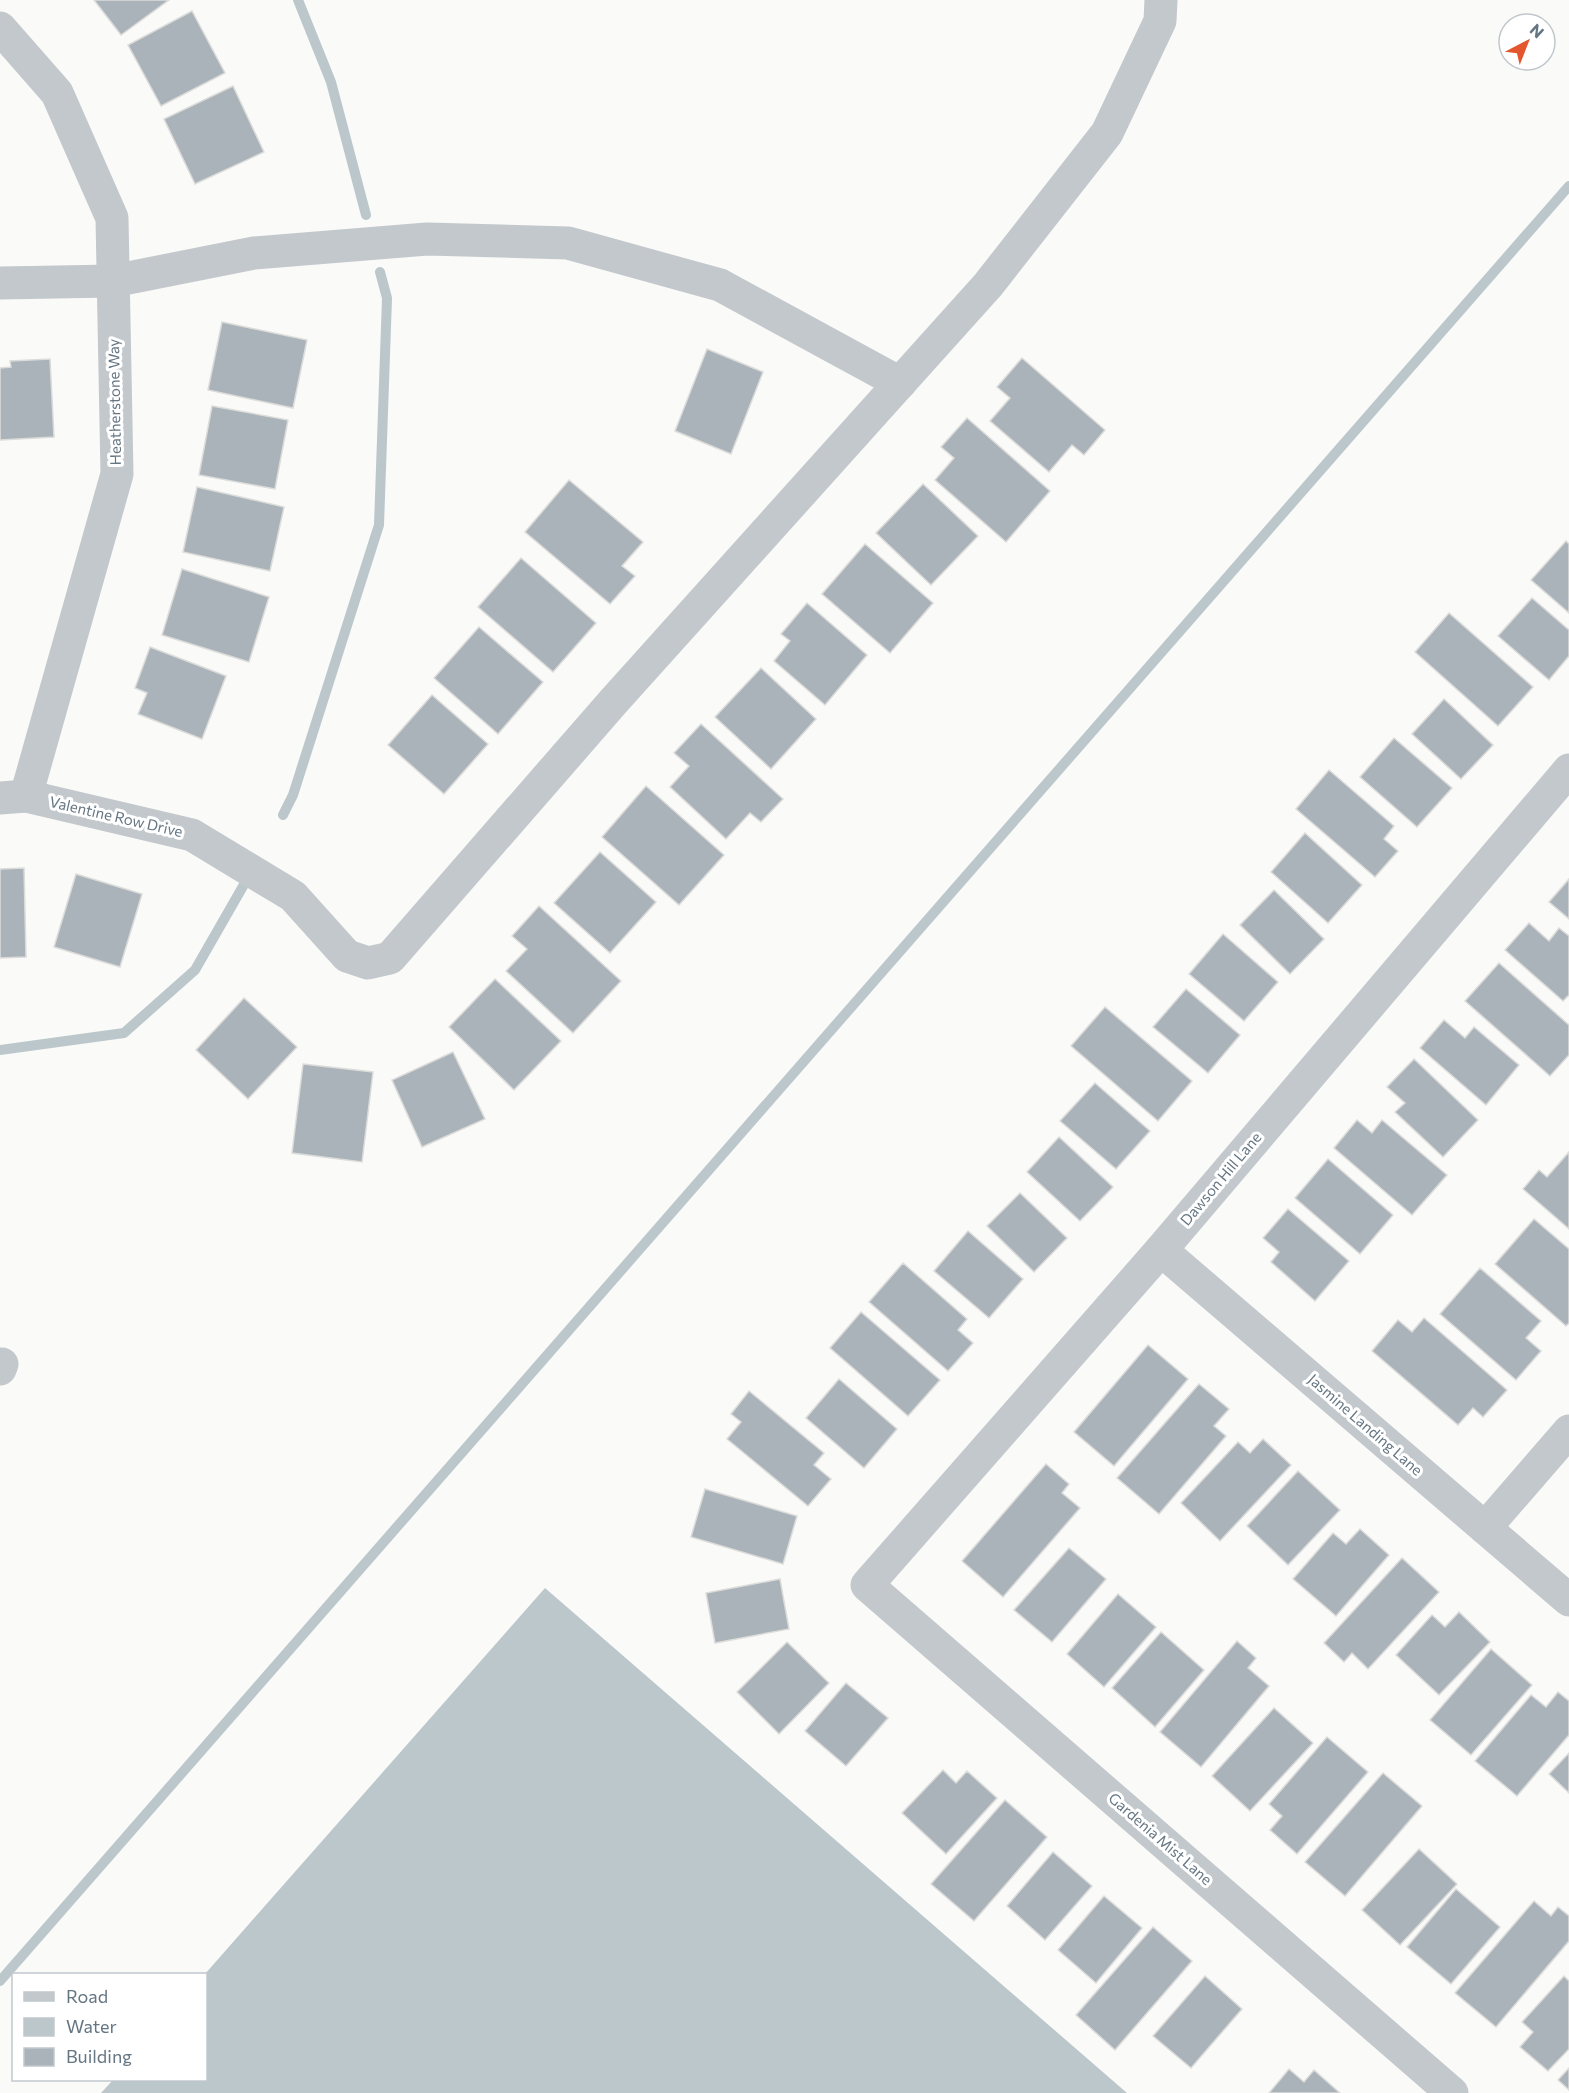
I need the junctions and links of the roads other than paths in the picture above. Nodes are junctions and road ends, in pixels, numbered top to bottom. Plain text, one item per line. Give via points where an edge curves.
1 (1161, 0) edge
2 (0, 28) edge
3 (113, 281) junction
4 (0, 283) edge
5 (900, 383) junction
6 (1569, 770) edge
7 (13, 797) edge
8 (1161, 1250) junction
9 (1569, 1431) edge
10 (1485, 1528) junction
11 (867, 1584) joint
12 (1569, 1600) edge
13 (1452, 2093) edge

1 - 5 street via 1160,21 1107,132 988,285
2 - 3 street, Heatherstone Way via 57,93 112,218
3 - 4 street
3 - 5 street via 254,253 404,240 568,243 720,285
3 - 7 street, Heatherstone Way via 117,474
5 - 7 street, Valentine Row Drive via 613,702 390,958 368,963 347,956 293,896 192,835
6 - 8 street, Dawson Hill Lane
8 - 10 street, Jasmine Landing Lane
8 - 11 street, Dawson Hill Lane
9 - 10 street
10 - 12 street, Jasmine Landing Lane
11 - 13 street, Gardenia Mist Lane

